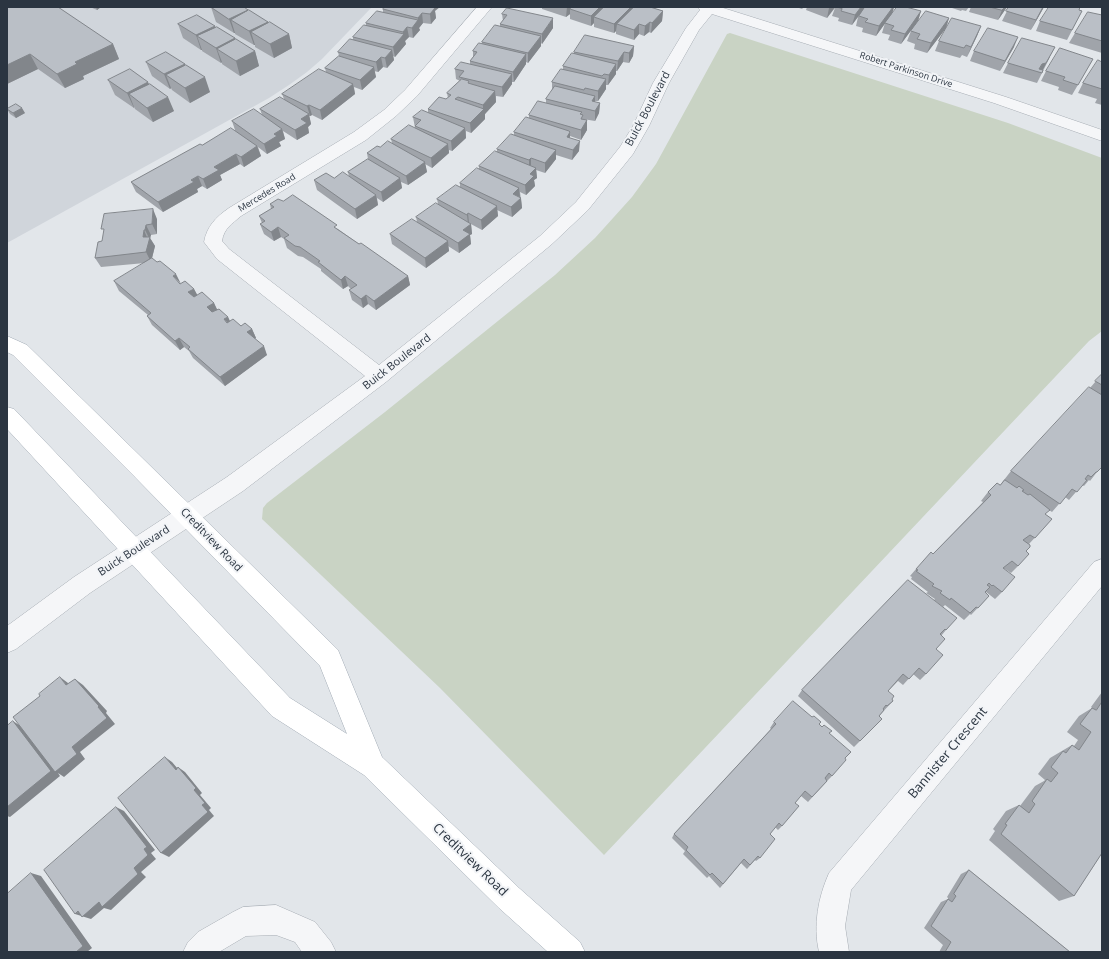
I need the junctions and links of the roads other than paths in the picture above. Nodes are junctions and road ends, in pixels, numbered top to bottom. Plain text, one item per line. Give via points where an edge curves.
1 (485, 7) edge
2 (708, 7) edge
3 (1102, 136) edge
4 (7, 343) edge
5 (379, 376) junction
6 (7, 415) edge
7 (187, 516) junction
8 (135, 550) junction
9 (1102, 569) edge
10 (7, 640) edge
11 (373, 766) junction
12 (198, 952) edge
13 (321, 952) edge
14 (570, 952) edge
15 (834, 952) edge

1 - 5 street, Mercedes Road via 411,93 390,113 360,136 235,212 214,231 213,242 223,254
2 - 3 street, Robert Parkinson Drive via 1000,100
2 - 5 street, Buick Boulevard via 661,83 634,139 582,206 520,263
4 - 7 main road, Creditview Road via 20,350
5 - 7 street, Buick Boulevard via 235,484
6 - 8 main road, Creditview Road
7 - 8 street, Buick Boulevard
7 - 11 main road, Creditview Road via 329,658
8 - 10 street, Buick Boulevard via 82,584
8 - 11 main road, Creditview Road via 281,707
9 - 15 street, Bannister Crescent via 839,884 831,910 831,941
11 - 14 main road, Creditview Road via 509,898
12 - 13 street via 208,942 243,922 276,920 305,932

